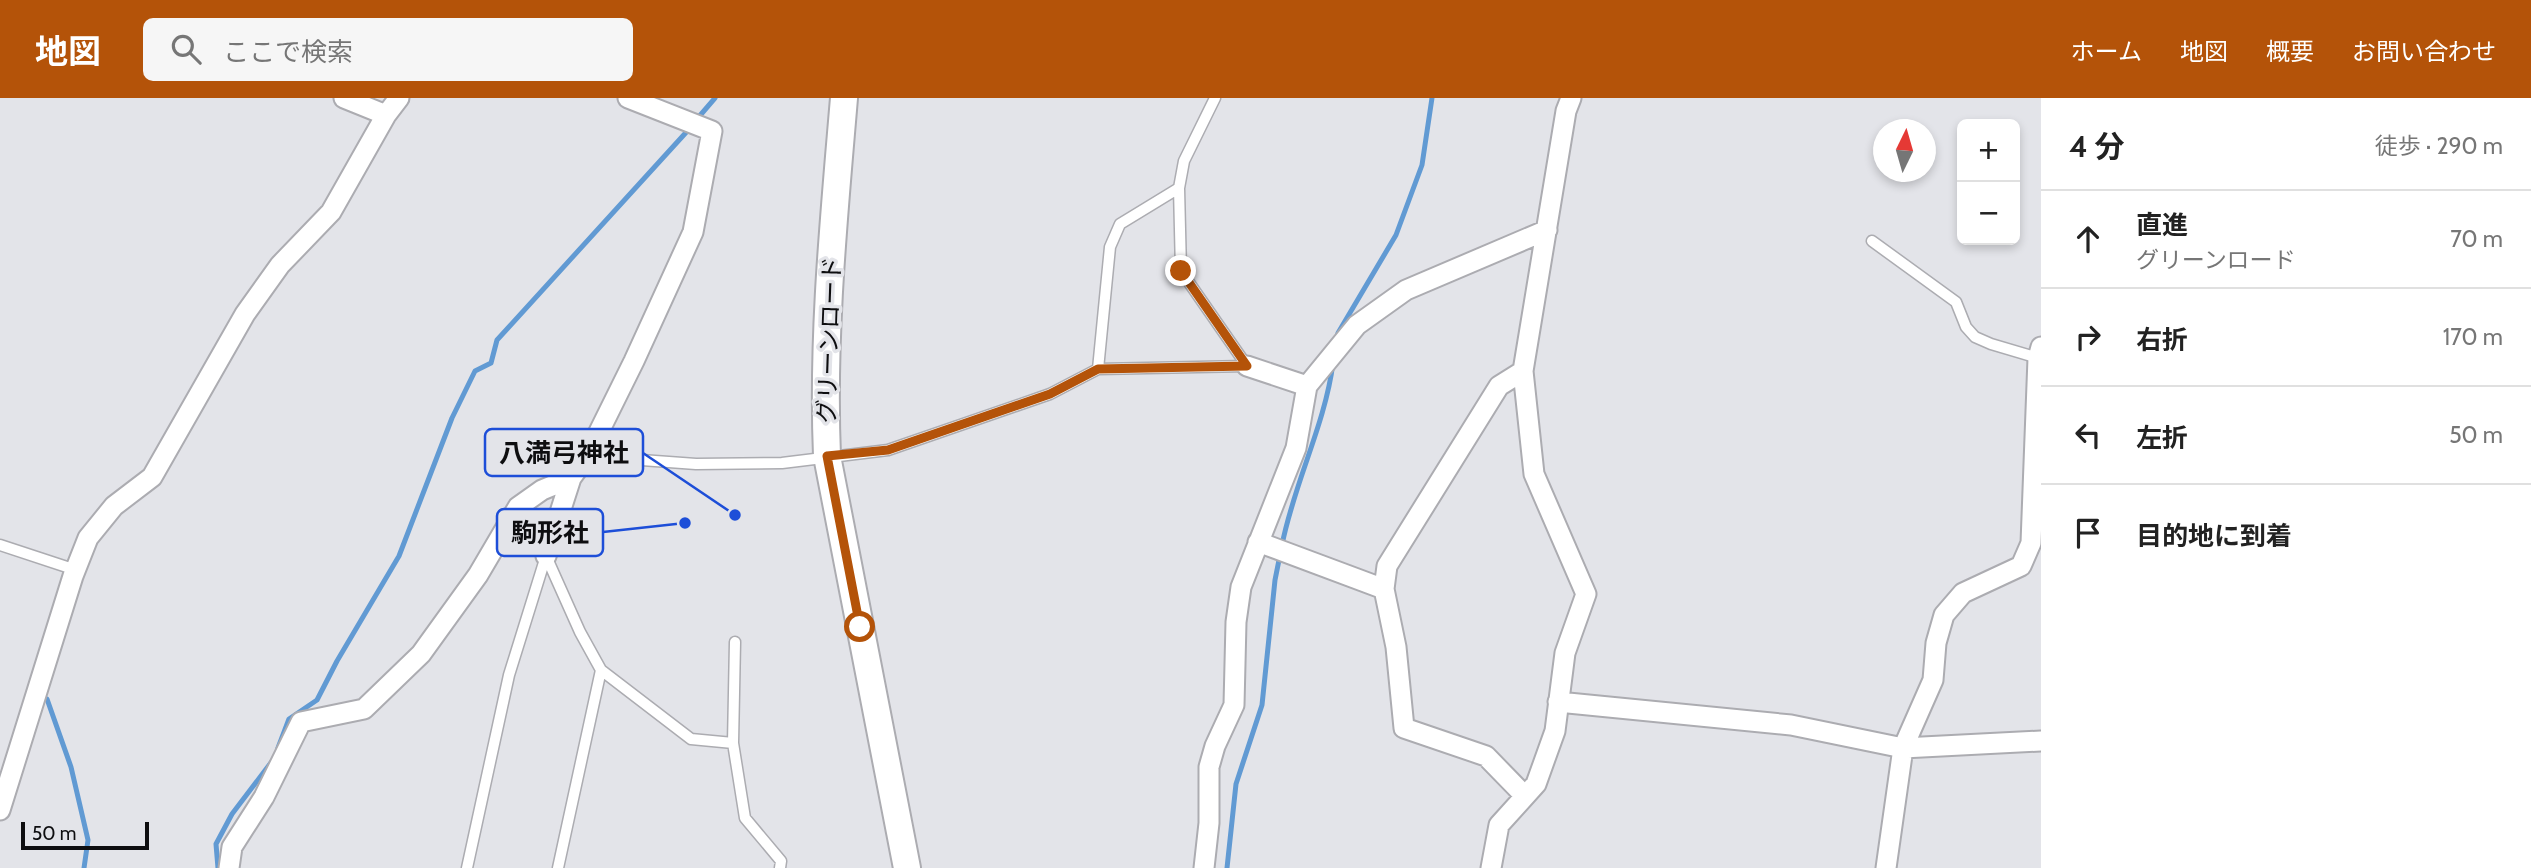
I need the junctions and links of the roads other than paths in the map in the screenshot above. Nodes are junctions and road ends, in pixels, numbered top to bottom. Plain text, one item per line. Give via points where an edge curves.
1 (344, 98) edge
2 (399, 98) edge
3 (628, 98) edge
4 (844, 98) edge
5 (1214, 98) edge
6 (1571, 98) edge
7 (386, 115) junction
8 (1179, 188) junction
9 (1547, 230) junction
10 (1872, 241) dead end
11 (2040, 352) edge
12 (1247, 366) junction
13 (1098, 369) junction
14 (1523, 371) junction
15 (1307, 386) junction
16 (587, 456) junction
17 (827, 456) junction
18 (570, 478) junction
19 (1258, 542) junction
20 (0, 545) edge
21 (546, 556) junction
22 (76, 570) junction
23 (1384, 589) junction
24 (735, 642) dead end
25 (601, 670) junction
26 (1558, 702) junction
27 (2041, 741) edge
28 (733, 743) junction
29 (1903, 748) junction
30 (1525, 796) junction
31 (0, 810) edge
32 (1493, 867) edge
33 (229, 868) edge
34 (467, 868) edge
35 (558, 868) edge
36 (780, 868) edge
37 (907, 868) edge
38 (1204, 868) edge
39 (1886, 868) edge

1 - 7 street
2 - 7 street
3 - 16 street via 712,131 692,232
4 - 17 street, グリーンロード via 827,309
5 - 8 lane via 1184,161
6 - 9 street
7 - 22 street via 331,212 280,265 245,314 152,477 114,506 88,538
8 - 12 lane via 1181,271
8 - 13 lane via 1120,225 1110,247
9 - 14 street
9 - 15 street via 1405,290 1357,325
10 - 11 lane via 1956,302 1975,337
11 - 29 street via 2031,543 2021,566 1963,593 1944,615 1933,680
12 - 13 lane
12 - 15 street
13 - 17 lane via 1050,394 888,450
14 - 23 street via 1499,386 1387,566
14 - 26 street via 1534,474 1586,594 1565,653
15 - 19 street via 1296,448
16 - 17 lane via 708,464 782,463
16 - 18 street
17 - 37 street, グリーンロード
18 - 21 street
18 - 33 street via 518,507 478,575 421,654 364,709 301,722 264,797 232,847
19 - 23 street
19 - 38 street via 1241,587 1234,705 1209,767
20 - 22 lane
21 - 25 lane
21 - 34 lane via 509,675
22 - 31 street
23 - 30 street via 1396,647 1404,728 1486,756
24 - 28 lane
25 - 28 lane via 691,739
25 - 35 lane
26 - 29 street via 1791,725
26 - 30 street via 1555,731 1536,784
27 - 29 street
28 - 36 lane via 745,818 780,861
29 - 39 street
30 - 32 street via 1499,825

